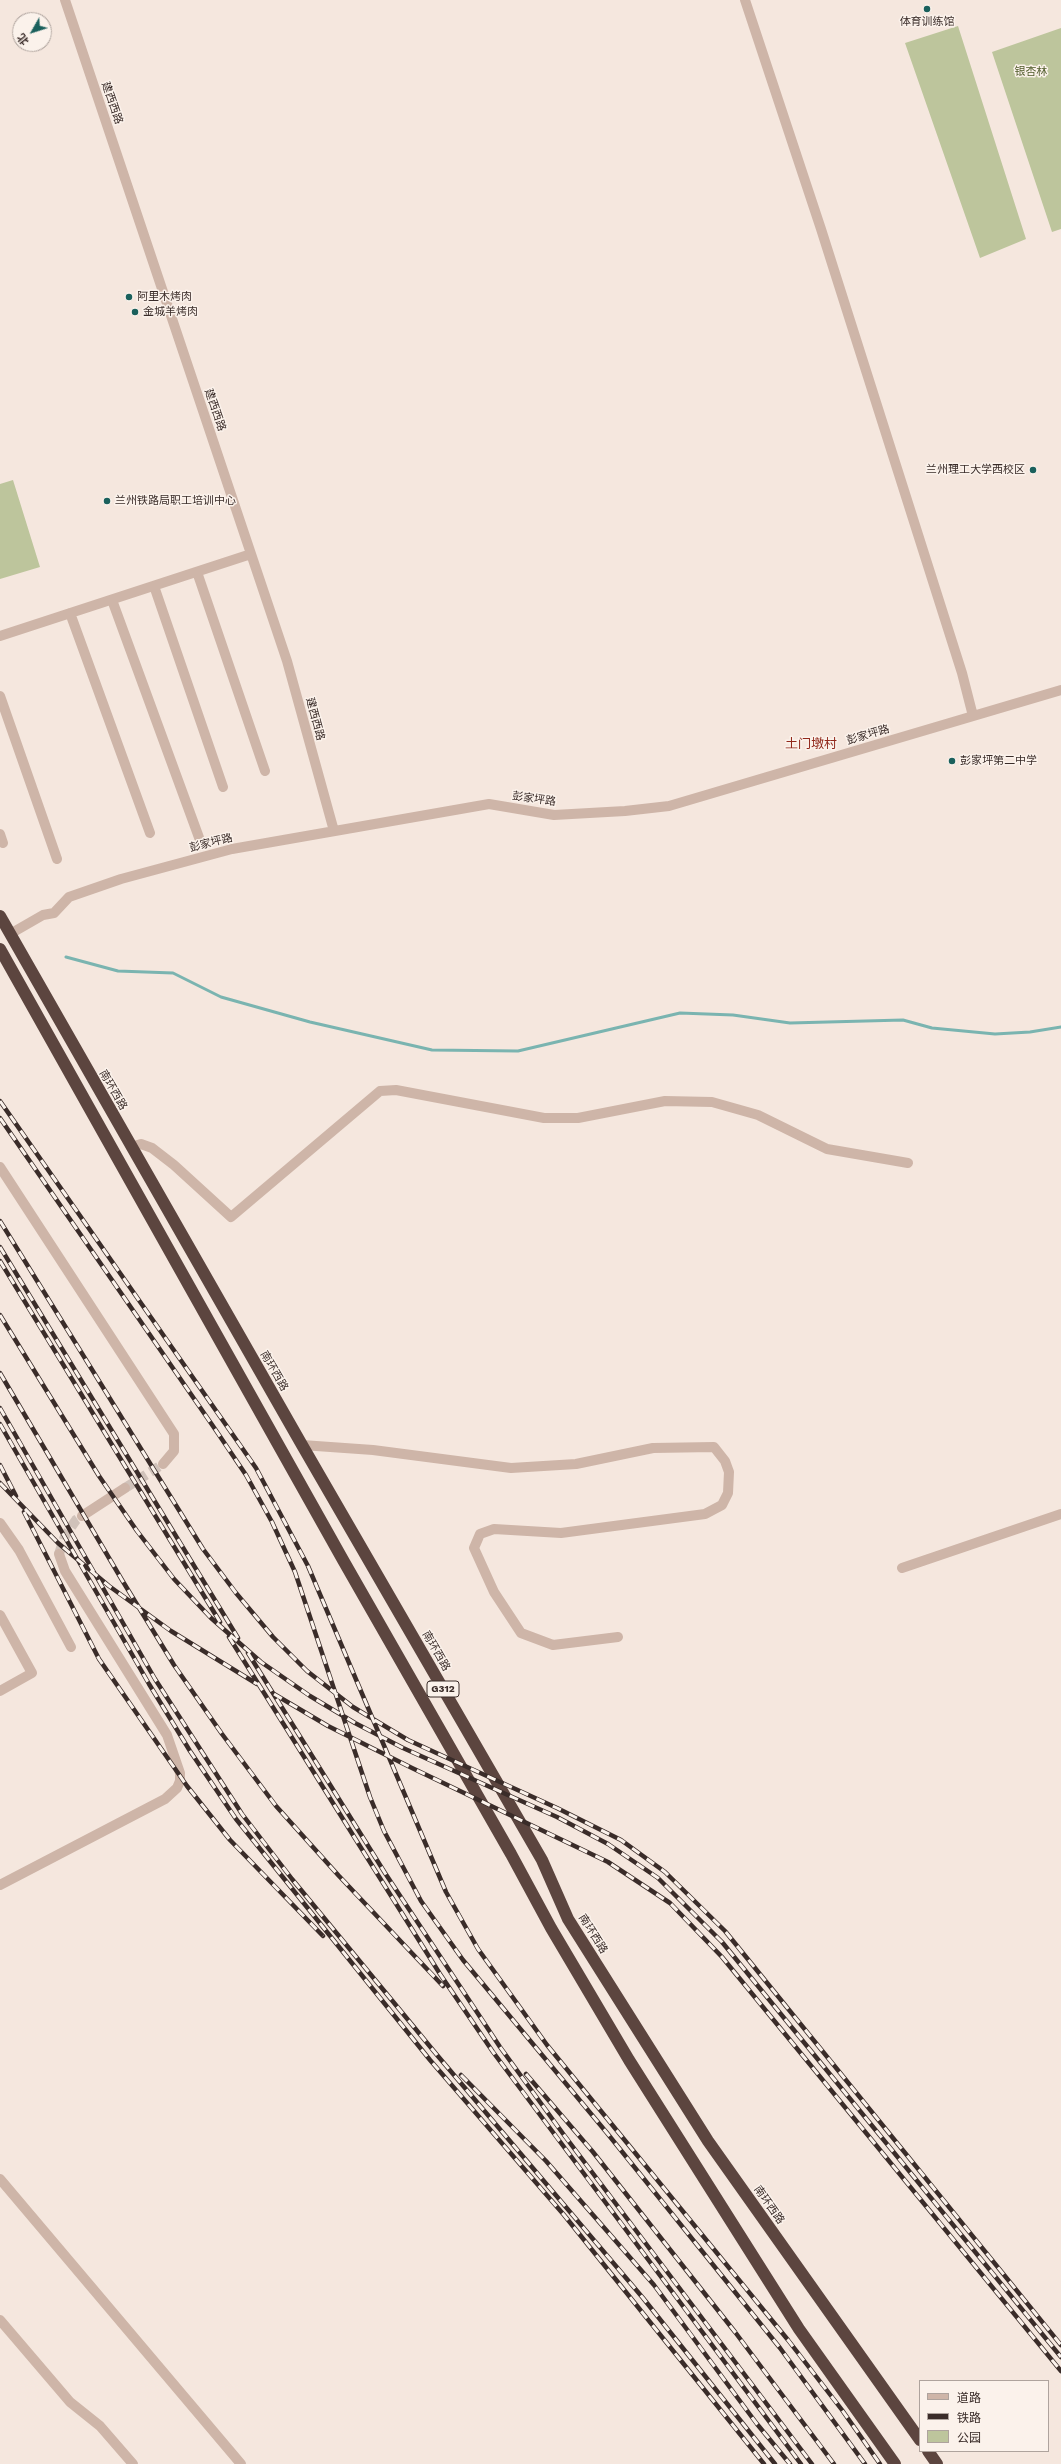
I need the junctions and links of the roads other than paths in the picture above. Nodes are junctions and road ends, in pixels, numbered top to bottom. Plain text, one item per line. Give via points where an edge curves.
1 (65, 0) edge
2 (745, 0) edge
3 (251, 554) junction
4 (197, 572) junction
5 (154, 586) junction
6 (112, 600) junction
7 (70, 613) junction
8 (0, 636) edge
9 (1061, 690) edge
10 (0, 696) edge
11 (973, 716) junction
12 (265, 771) dead end
13 (223, 787) dead end
14 (334, 831) junction
15 (150, 833) dead end
16 (201, 843) dead end
17 (57, 859) dead end
18 (0, 916) edge
19 (10, 934) junction
20 (0, 949) edge
21 (131, 1147) junction
22 (908, 1163) dead end
23 (0, 1167) edge
24 (302, 1445) junction
25 (163, 1464) tunnel mouth
26 (125, 1488) tunnel mouth
27 (1061, 1514) edge
28 (82, 1516) tunnel mouth
29 (0, 1523) edge
30 (59, 1554) tunnel mouth
31 (902, 1568) dead end
32 (0, 1615) edge
33 (618, 1636) dead end
34 (71, 1647) dead end
35 (0, 1691) edge
36 (0, 1885) edge
37 (0, 2179) edge
38 (0, 2320) edge
39 (919, 2439) edge
40 (929, 2452) edge
41 (133, 2464) edge
42 (241, 2464) edge
43 (895, 2464) edge
44 (937, 2464) edge

1 - 3 street, 建西西路
2 - 11 street via 822,229 962,673
3 - 4 street
3 - 14 street, 建西西路 via 287,661
4 - 5 street
4 - 12 street
5 - 6 street
5 - 13 street
6 - 7 street
6 - 16 street
7 - 8 street
7 - 15 street
9 - 11 street, 彭家坪路
10 - 17 street
11 - 14 street, 彭家坪路 via 669,806 554,815 489,804
14 - 19 street, 彭家坪路 via 232,849 121,879 69,897 54,913 44,915
18 - 19 highway, 南环西路 / G312
19 - 21 highway, 南环西路 / G312
20 - 43 highway, G312 via 343,1560 625,2054 799,2329
21 - 22 street via 141,1144 152,1148 231,1217 380,1091 396,1090 544,1118 578,1118 665,1101 712,1102 758,1115 827,1149
21 - 24 highway, 南环西路 / G312
23 - 25 street via 174,1434 174,1451
24 - 33 street via 373,1450 511,1468 576,1464 652,1448 714,1446 725,1461 729,1472 728,1493 722,1505 705,1514 561,1532 494,1529 480,1534 474,1548 494,1592 521,1633 553,1645
24 - 39 highway, 南环西路 / G312 via 542,1860 576,1932 708,2141
26 - 28 street
27 - 31 street
29 - 34 street via 19,1550
30 - 36 street via 65,1571 167,1735 180,1773 180,1781 177,1788 165,1799
32 - 35 street via 32,1673
37 - 42 street
38 - 41 street via 70,2402 100,2426
40 - 44 highway

